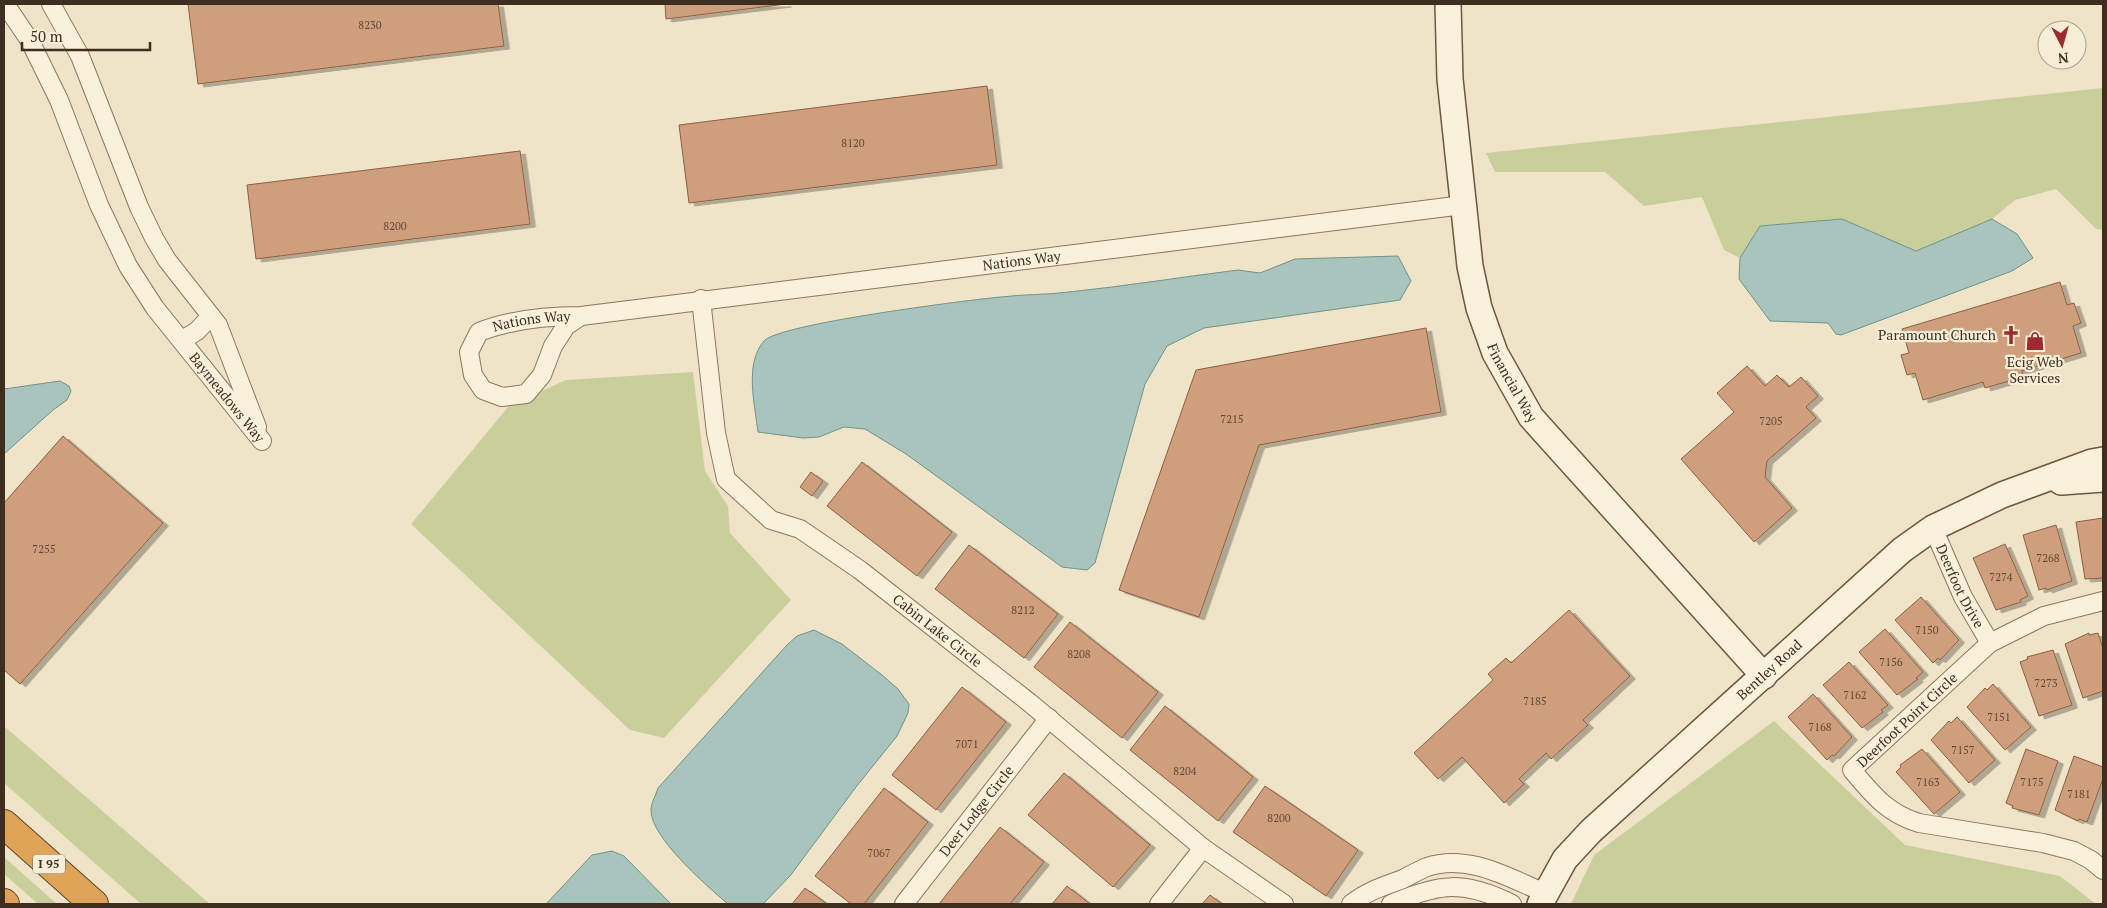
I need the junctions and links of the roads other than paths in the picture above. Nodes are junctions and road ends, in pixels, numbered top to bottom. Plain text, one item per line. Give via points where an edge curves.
1 (6, 4) edge
2 (51, 4) edge
3 (1448, 4) edge
4 (1463, 205) junction
5 (701, 300) junction
6 (211, 316) junction
7 (581, 316) junction
8 (182, 340) junction
9 (2103, 460) edge
10 (2103, 479) edge
11 (2036, 483) junction
12 (1933, 528) junction
13 (2103, 601) edge
14 (1990, 643) junction
15 (1764, 676) junction
16 (1049, 718) junction
17 (4, 824) edge
18 (1203, 848) junction
19 (2103, 870) edge
20 (1542, 899) edge
21 (94, 904) edge
22 (904, 904) edge
23 (1160, 904) edge
24 (1284, 904) edge
25 (1351, 904) edge
26 (1391, 904) edge
27 (1512, 904) edge

1 - 8 street, Baymeadows Way via 30,41 59,100 99,205 128,266 155,308
2 - 6 street, Baymeadows Way via 80,56 154,238
3 - 4 street, Financial Way via 1450,79
4 - 5 street, Nations Way
4 - 15 street, Financial Way via 1479,308 1495,353 1531,417
5 - 7 street, Nations Way
5 - 16 street, Cabin Lake Circle via 716,433 726,479 771,520 800,529 860,570
6 - 8 street via 197,331
6 - 8 street, Baymeadows Way via 218,325 262,441
7 - 7 street, Nations Way via 517,321 479,332 469,352 473,375 483,390 502,397 526,394 542,375 553,346 566,326
9 - 11 street, Bentley Road
10 - 11 street, Bentley Road
11 - 12 street, Bentley Road via 2002,495
12 - 14 street, Deerfoot Drive via 1945,558
12 - 15 street, Bentley Road via 1902,550
13 - 14 street, Deerfoot Point Circle via 2044,616
14 - 19 street, Deerfoot Point Circle via 1852,770 1886,808 1901,818 1918,824 2043,843 2074,851
15 - 20 street, Bentley Road via 1591,831 1565,859
16 - 18 street, Cabin Lake Circle
16 - 22 street, Deer Lodge Circle
17 - 21 highway, I 95
18 - 23 street
18 - 24 street, Cabin Lake Circle
20 - 25 street via 1484,868 1452,863 1428,867 1368,892
26 - 27 street via 1449,886 1478,890

